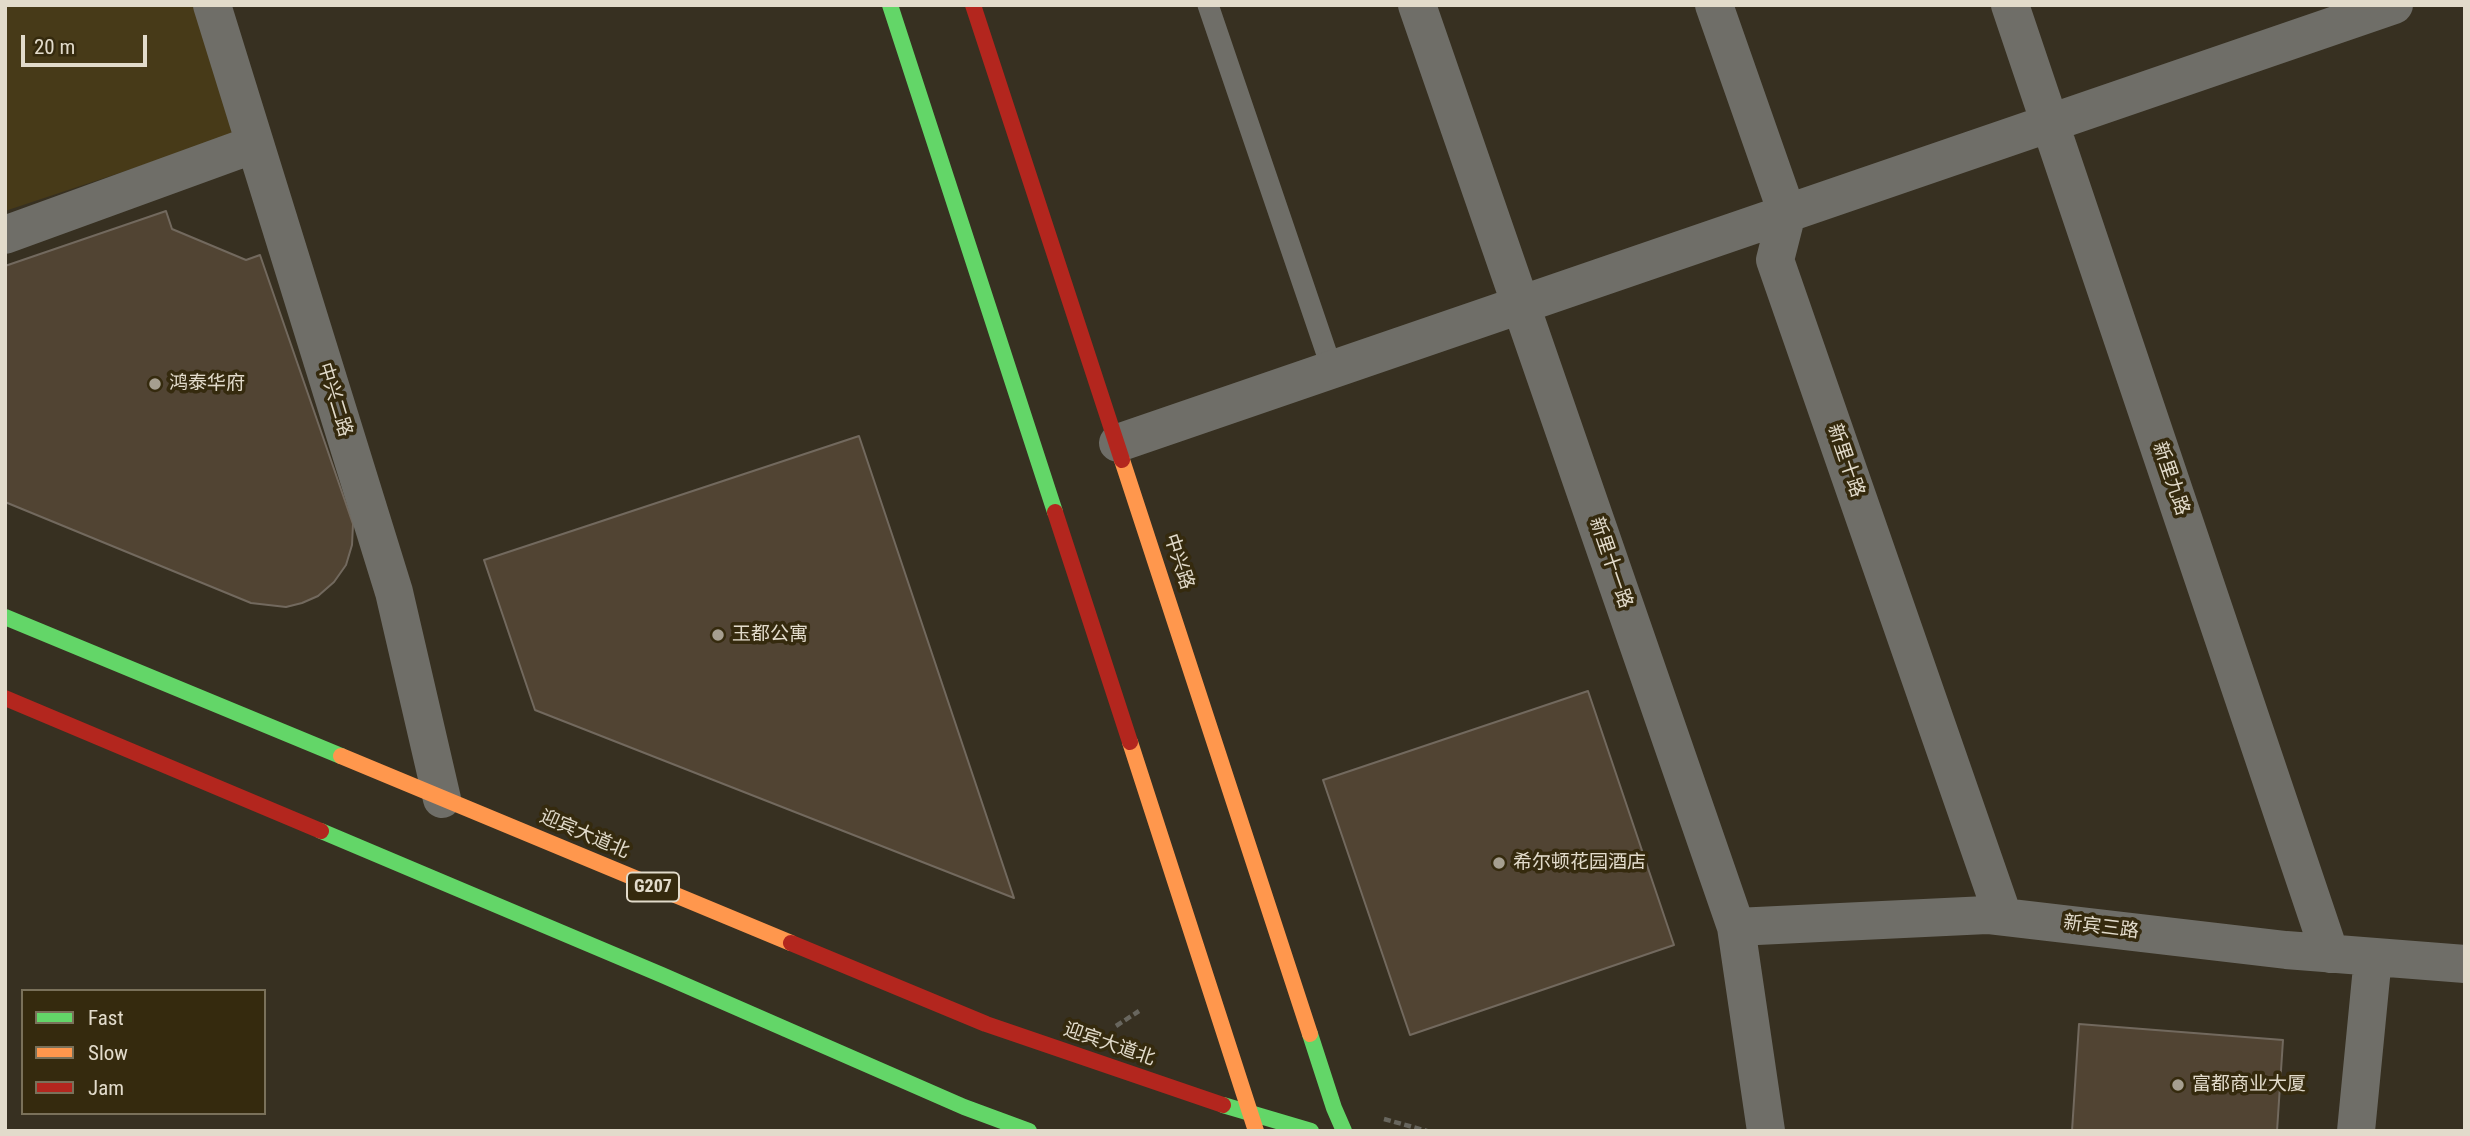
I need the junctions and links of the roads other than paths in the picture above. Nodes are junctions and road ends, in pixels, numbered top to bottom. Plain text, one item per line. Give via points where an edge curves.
1 (212, 5) edge
2 (890, 5) edge
3 (973, 5) edge
4 (1208, 5) edge
5 (1417, 5) edge
6 (1714, 5) edge
7 (2010, 5) edge
8 (2395, 5) edge
9 (2311, 19) edge
10 (2050, 123) junction
11 (255, 144) junction
12 (1787, 214) junction
13 (5, 235) edge
14 (1521, 304) junction
15 (1332, 369) junction
16 (1118, 443) junction
17 (5, 617) edge
18 (5, 698) edge
19 (442, 799) junction
20 (2003, 916) junction
21 (1736, 927) junction
22 (2330, 954) junction
23 (2373, 957) junction
24 (2465, 964) edge
25 (1250, 1113) junction
26 (1029, 1131) edge
27 (1256, 1131) edge
28 (1311, 1131) edge
29 (1344, 1131) edge
30 (1766, 1131) edge
31 (2356, 1131) edge

1 - 11 street, 中兴二路
2 - 25 main road
3 - 16 main road, 中兴路
4 - 15 lane
5 - 14 street, 新里十一路
6 - 12 street
7 - 10 street, 新里九路
8 - 9 street
9 - 10 street
10 - 12 street
10 - 22 street, 新里九路
11 - 13 street
11 - 19 street, 中兴二路 via 394,592
12 - 14 street
12 - 20 street, 新里十路 via 1775,260
14 - 15 street
14 - 21 street, 新里十一路
15 - 16 street
16 - 29 main road, 中兴路
17 - 19 main road, 迎宾大道北 / G207
18 - 26 main road
19 - 25 main road, 迎宾大道北 / G207 via 986,1024
20 - 21 street, 新宾三路
20 - 22 street, 新宾三路
21 - 30 street, 新里十一路
22 - 23 street, 新宾三路
23 - 24 street, 新宾三路
23 - 31 street
25 - 27 main road
25 - 28 main road, 迎宾大道北 / G207

